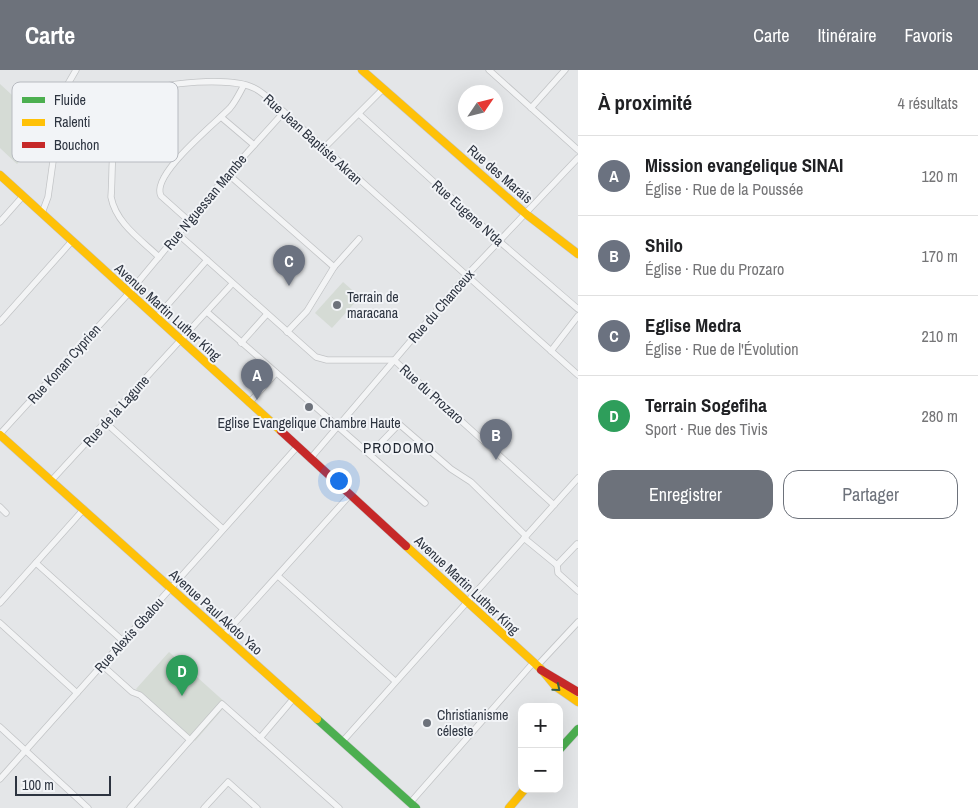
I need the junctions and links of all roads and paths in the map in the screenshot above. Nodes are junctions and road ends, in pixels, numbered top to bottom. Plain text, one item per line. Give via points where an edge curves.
1 (76, 70) edge
2 (362, 70) edge
3 (490, 70) edge
4 (565, 70) edge
5 (69, 82) edge
6 (178, 85) edge
7 (244, 85) junction
8 (383, 89) junction
9 (532, 108) junction
10 (284, 112) junction
11 (359, 114) junction
12 (221, 117) junction
13 (254, 145) junction
14 (324, 148) junction
15 (578, 150) edge
16 (578, 158) edge
17 (178, 159) edge
18 (52, 162) edge
19 (114, 162) edge
20 (175, 162) edge
21 (228, 174) junction
22 (0, 175) edge
23 (23, 196) junction
24 (42, 213) junction
25 (526, 214) junction
26 (189, 221) junction
27 (0, 222) edge
28 (179, 234) junction
29 (359, 239) dead end
30 (72, 241) junction
31 (499, 241) junction
32 (578, 254) edge
33 (158, 257) junction
34 (208, 260) junction
35 (334, 267) junction
36 (466, 276) junction
37 (232, 284) junction
38 (128, 294) junction
39 (578, 309) edge
40 (207, 312) junction
41 (267, 314) junction
42 (578, 316) edge
43 (156, 318) junction
44 (0, 322) edge
45 (287, 332) junction
46 (181, 340) junction
47 (242, 343) junction
48 (551, 351) junction
49 (394, 360) junction
50 (276, 373) junction
51 (578, 375) edge
52 (249, 403) junction
53 (106, 423) junction
54 (338, 426) junction
55 (0, 434) edge
56 (297, 447) junction
57 (370, 453) junction
58 (310, 459) junction
59 (578, 478) edge
60 (51, 481) junction
61 (350, 495) junction
62 (425, 503) dead end
63 (554, 505) junction
64 (0, 507) edge
65 (84, 509) junction
66 (6, 513) dead end
67 (224, 529) junction
68 (525, 537) junction
69 (578, 545) edge
70 (36, 563) junction
71 (557, 565) junction
72 (278, 576) junction
73 (170, 589) junction
74 (578, 591) edge
75 (0, 603) edge
76 (468, 603) junction
77 (578, 622) edge
78 (0, 623) edge
79 (223, 636) junction
80 (123, 641) junction
81 (102, 665) junction
82 (537, 666) junction
83 (395, 681) junction
84 (78, 692) junction
85 (578, 692) edge
86 (294, 698) junction
87 (578, 702) edge
88 (0, 727) edge
89 (578, 729) edge
90 (260, 738) junction
91 (190, 740) junction
92 (342, 742) junction
93 (561, 748) edge
94 (26, 750) junction
95 (0, 779) edge
96 (522, 793) edge
97 (413, 806) edge
98 (88, 808) edge
99 (130, 808) edge
100 (204, 808) edge
101 (257, 808) edge
102 (339, 808) edge
103 (509, 808) edge

1 - 5 street
2 - 8 street, Rue des Marais
3 - 9 street
4 - 9 street
6 - 7 street, Rue Jean Baptiste Akran via 229,82
7 - 10 street, Rue Jean Baptiste Akran via 255,88
7 - 12 street via 232,106
8 - 11 street
8 - 25 street, Rue des Marais
9 - 15 street
10 - 13 street, Rue N'guessan Mambe
10 - 14 street, Rue Jean Baptiste Akran
11 - 14 street
11 - 31 street, Rue Eugene N'da
12 - 13 street
12 - 17 street
13 - 21 street, Rue N'guessan Mambe
14 - 36 street, Rue Jean Baptiste Akran
16 - 25 street, Rue du Chanceux
18 - 24 street via 48,197
19 - 33 street, Rue Jean Baptiste Akran via 111,197 118,218
20 - 26 street via 168,169 160,187 160,196
21 - 26 street, Rue N'guessan Mambe
21 - 35 street
22 - 23 street, Avenue Martin Luther King
23 - 24 street, Avenue Martin Luther King
23 - 27 street
24 - 30 street, Avenue Martin Luther King
25 - 31 street, Rue du Chanceux
25 - 32 street, Rue des Marais
26 - 28 street, Rue N'guessan Mambe
28 - 33 street, Rue N'guessan Mambe
28 - 34 street, Rue du Prozaro
29 - 35 street
30 - 38 street, Avenue Martin Luther King
30 - 44 street
31 - 36 street, Rue du Chanceux
31 - 39 street, Rue Eugene N'da
33 - 38 street, Rue N'guessan Mambe
34 - 37 street, Rue du Prozaro
34 - 43 street
35 - 45 street via 307,311
36 - 48 street, Rue Jean Baptiste Akran
36 - 49 street, Rue du Chanceux
37 - 40 street, Rue de la Lagune
37 - 41 street, Rue du Prozaro
38 - 43 street, Avenue Martin Luther King
38 - 55 street, Rue Konan Cyprien
40 - 46 street, Rue de la Lagune
40 - 47 street
41 - 45 street, Rue du Prozaro
41 - 47 street
42 - 48 street
43 - 46 street, Avenue Martin Luther King
45 - 49 street, Rue du Prozaro via 322,359
46 - 52 street, Avenue Martin Luther King
46 - 53 street, Rue de la Lagune
47 - 50 street
48 - 51 street, Rue Jean Baptiste Akran
49 - 54 street, Rue du Chanceux
49 - 63 street, Rue du Prozaro
50 - 52 street
50 - 54 street
52 - 56 street, Avenue Martin Luther King
53 - 60 street, Rue de la Lagune
53 - 67 street
54 - 57 street
54 - 58 street, Rue du Chanceux
55 - 60 street, Avenue Paul Akoto Yao
56 - 58 street, Avenue Martin Luther King
56 - 67 street, Rue Alexis Gbalou
57 - 62 street
57 - 68 street via 399,424 471,482
58 - 61 street, Avenue Martin Luther King
59 - 63 street
60 - 65 street, Avenue Paul Akoto Yao
61 - 72 street
61 - 76 street, Avenue Martin Luther King
63 - 68 street
64 - 66 street
65 - 70 street
65 - 73 street, Avenue Paul Akoto Yao
67 - 73 street, Rue Alexis Gbalou
68 - 71 street
68 - 76 street
69 - 71 street
70 - 75 street
70 - 80 street
71 - 74 street via 558,573
72 - 79 street
72 - 83 street
73 - 79 street, Avenue Paul Akoto Yao
73 - 80 street, Rue Alexis Gbalou
76 - 82 street, Avenue Martin Luther King
76 - 83 street
77 - 82 street
78 - 84 street
79 - 86 street, Avenue Paul Akoto Yao
80 - 81 street, Rue Alexis Gbalou
81 - 84 street, Rue Alexis Gbalou
81 - 91 street via 132,692 140,694
82 - 85 street, Avenue Martin Luther King
82 -> 87 street, Avenue Martin Luther King via 555,686
82 - 97 street
83 - 92 street
84 - 94 street, Rue Alexis Gbalou
86 - 90 street
86 - 92 street, Avenue Paul Akoto Yao
88 - 94 street
89 - 93 street
90 - 91 street via 222,704
90 - 102 street
91 - 99 street
92 - 97 street, Avenue Paul Akoto Yao
94 - 95 street, Rue Alexis Gbalou
94 - 98 street
96 - 103 street
100 - 101 street via 228,782

